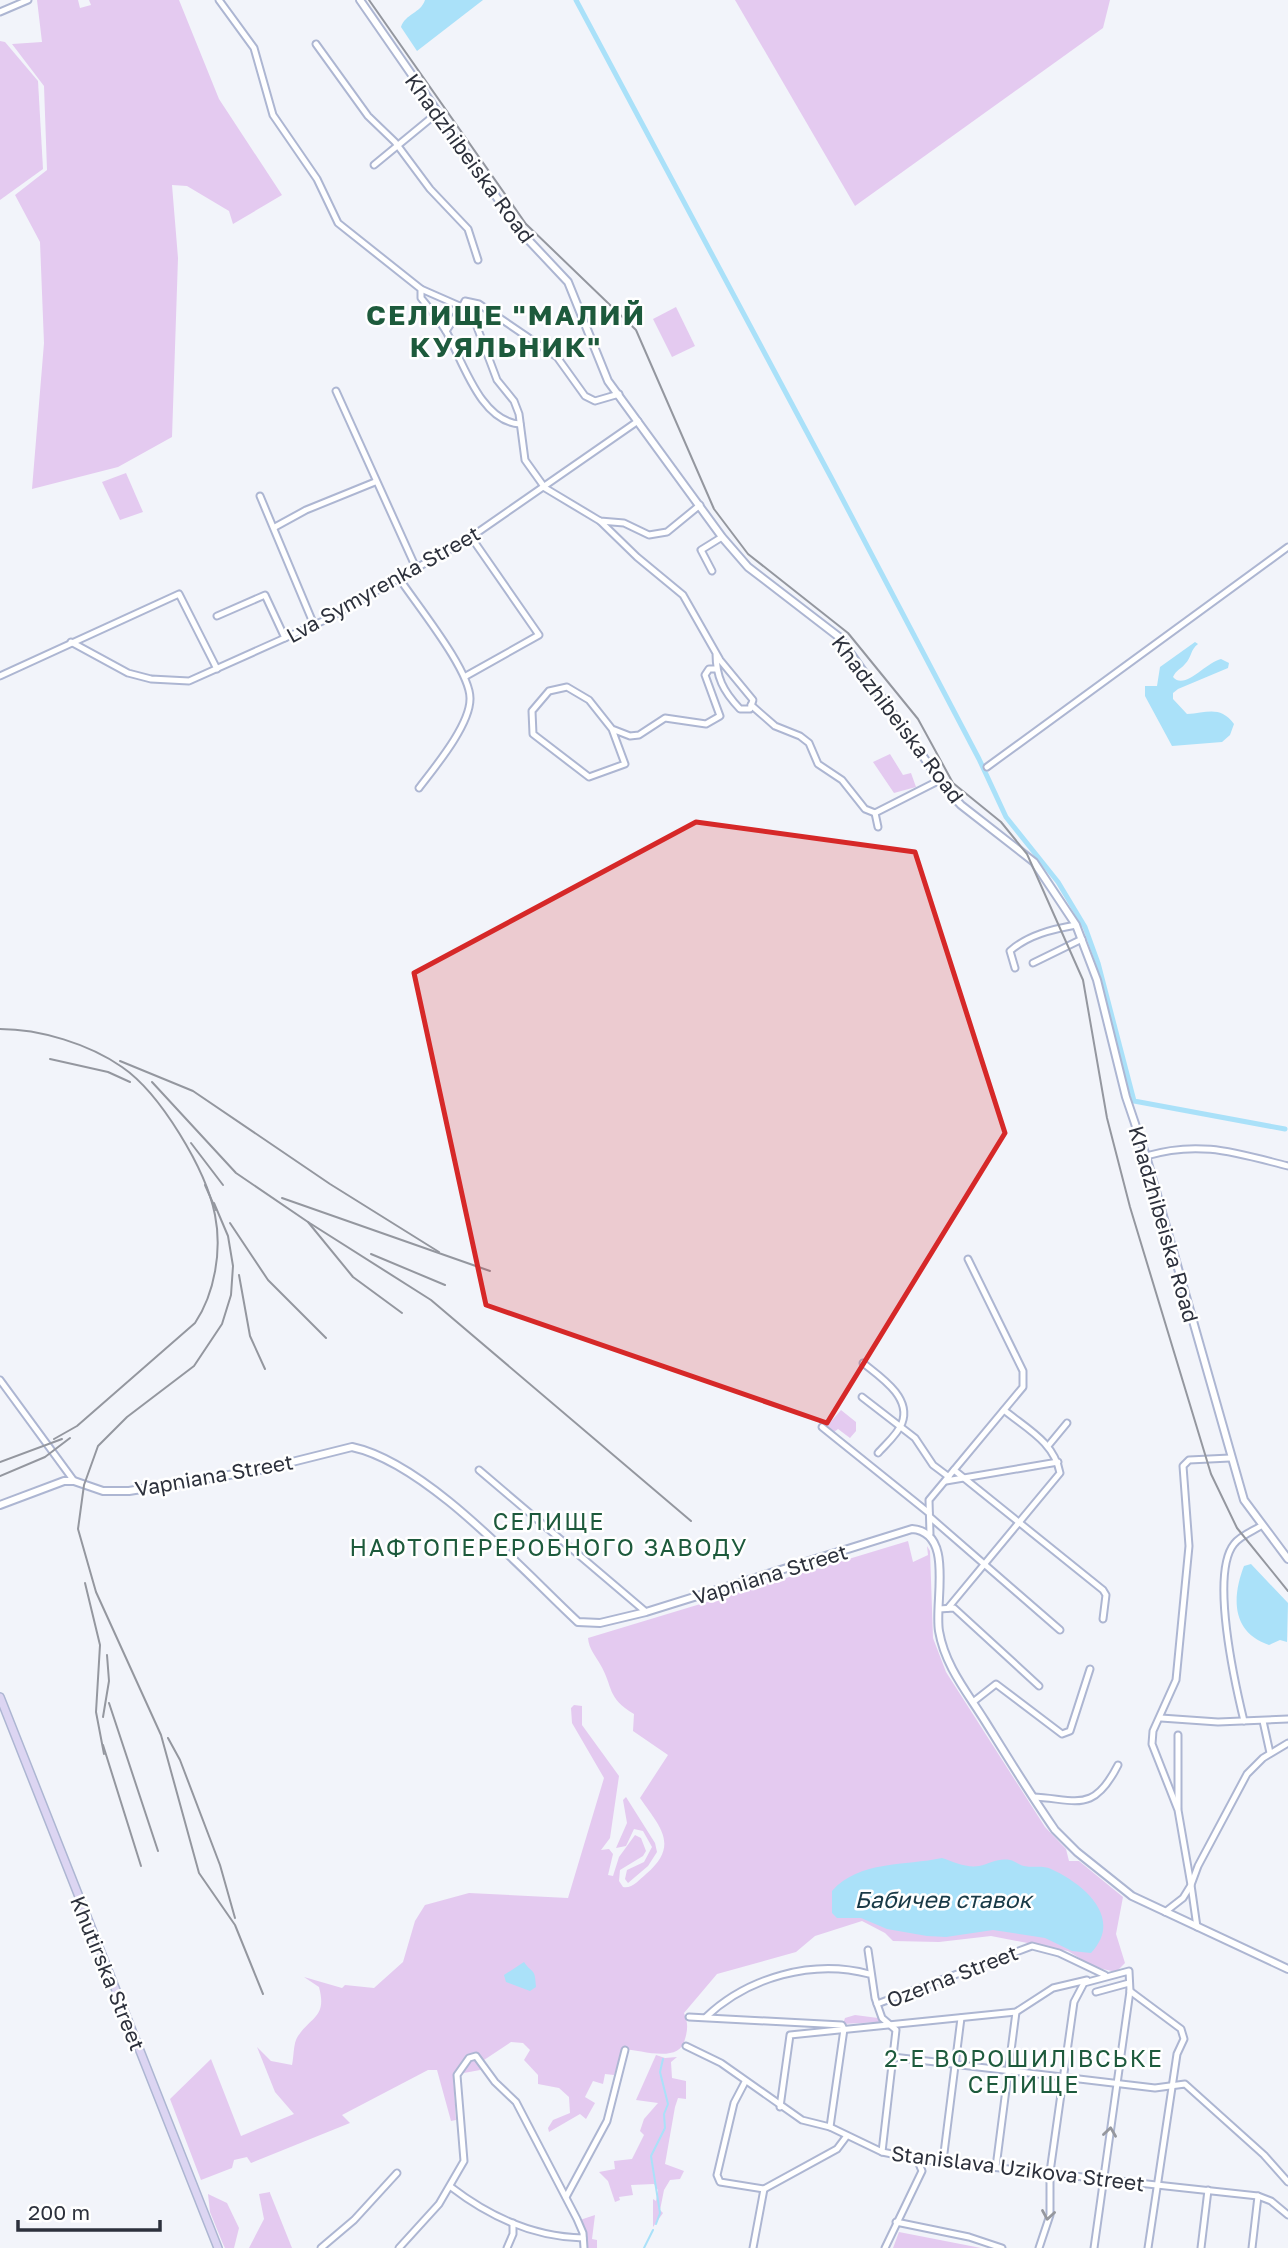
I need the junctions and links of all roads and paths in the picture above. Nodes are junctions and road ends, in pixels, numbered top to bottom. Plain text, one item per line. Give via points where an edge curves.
1 (27, 0) edge
2 (219, 0) edge
3 (360, 0) edge
4 (0, 12) edge
5 (316, 44) dead end
6 (436, 114) junction
7 (396, 144) junction
8 (374, 165) dead end
9 (478, 260) dead end
10 (421, 289) junction
11 (462, 307) junction
12 (446, 331) junction
13 (336, 391) dead end
14 (619, 394) junction
15 (638, 421) junction
16 (520, 424) junction
17 (375, 482) junction
18 (545, 488) junction
19 (260, 496) dead end
20 (700, 505) junction
21 (600, 521) junction
22 (275, 527) junction
23 (471, 537) junction
24 (722, 537) junction
25 (1288, 547) edge
26 (416, 568) junction
27 (712, 571) dead end
28 (398, 578) junction
29 (217, 616) dead end
30 (314, 625) junction
31 (285, 638) junction
32 (71, 642) junction
33 (716, 653) junction
34 (217, 669) junction
35 (716, 669) junction
36 (0, 676) edge
37 (466, 676) junction
38 (751, 705) junction
39 (612, 729) junction
40 (987, 768) dead end
41 (940, 780) junction
42 (419, 788) dead end
43 (875, 813) junction
44 (878, 827) dead end
45 (1076, 925) junction
46 (1082, 939) junction
47 (1033, 963) dead end
48 (1015, 968) dead end
49 (1146, 1156) junction
50 (1288, 1166) edge
51 (968, 1259) dead end
52 (863, 1363) dead end
53 (0, 1380) edge
54 (863, 1397) dead end
55 (1004, 1410) junction
56 (1067, 1423) dead end
57 (901, 1426) junction
58 (822, 1427) dead end
59 (1048, 1446) junction
60 (878, 1453) dead end
61 (1230, 1458) junction
62 (1058, 1462) junction
63 (479, 1470) dead end
64 (954, 1470) junction
65 (947, 1479) junction
66 (967, 1479) junction
67 (74, 1481) junction
68 (0, 1505) edge
69 (930, 1515) junction
70 (1019, 1522) junction
71 (1261, 1526) junction
72 (930, 1534) junction
73 (1288, 1559) edge
74 (985, 1564) junction
75 (948, 1608) junction
76 (939, 1609) junction
77 (646, 1612) junction
78 (1103, 1619) dead end
79 (1060, 1630) dead end
80 (1090, 1668) dead end
81 (1039, 1686) dead end
82 (0, 1697) edge
83 (973, 1702) junction
84 (1161, 1718) junction
85 (1288, 1719) edge
86 (1244, 1721) junction
87 (1263, 1721) junction
88 (1178, 1735) dead end
89 (1288, 1743) edge
90 (1270, 1753) junction
91 (1118, 1765) dead end
92 (1033, 1797) junction
93 (1178, 1810) junction
94 (1191, 1885) junction
95 (1165, 1912) junction
96 (1197, 1927) junction
97 (868, 1950) dead end
98 (1288, 1969) edge
99 (869, 1974) junction
100 (1105, 1975) junction
101 (1090, 1980) junction
102 (1129, 1983) junction
103 (1130, 1991) junction
104 (1096, 1992) dead end
105 (877, 2004) junction
106 (1016, 2012) junction
107 (689, 2017) dead end
108 (706, 2017) junction
109 (961, 2018) junction
110 (889, 2024) junction
111 (844, 2029) junction
112 (686, 2046) dead end
113 (625, 2050) dead end
114 (893, 2057) junction
115 (956, 2064) junction
116 (1009, 2071) junction
117 (1062, 2077) junction
118 (745, 2082) junction
119 (1116, 2084) junction
120 (1173, 2087) junction
121 (780, 2107) junction
122 (830, 2127) junction
123 (846, 2137) junction
124 (882, 2152) junction
125 (917, 2160) junction
126 (933, 2161) junction
127 (943, 2161) junction
128 (996, 2167) junction
129 (922, 2171) junction
130 (1050, 2172) junction
131 (397, 2173) dead end
132 (1103, 2179) junction
133 (1288, 2182) edge
134 (1156, 2186) junction
135 (451, 2187) junction
136 (764, 2189) junction
137 (1208, 2190) junction
138 (1258, 2196) junction
139 (566, 2197) junction
140 (1288, 2215) edge
141 (895, 2222) junction
142 (513, 2223) junction
143 (583, 2238) junction
144 (218, 2248) edge
145 (321, 2248) edge
146 (399, 2248) edge
147 (507, 2248) edge
148 (584, 2248) edge
149 (753, 2248) edge
150 (886, 2248) edge
151 (1002, 2248) edge
152 (1039, 2248) edge
153 (1094, 2248) edge
154 (1148, 2248) edge
155 (1201, 2248) edge
156 (1252, 2248) edge

1 - 4 street
2 - 10 street via 254,48 273,115 317,179 338,223
3 - 6 street, Khadzhibeiska Road
5 - 7 street via 353,97
6 - 7 street
6 - 14 street, Khadzhibeiska Road via 520,230 568,282 600,366
7 - 8 street
7 - 9 street via 468,229
10 - 11 street
10 - 12 street via 421,298
11 - 12 street
11 - 14 street via 464,301 480,303 548,350 565,364 585,396 595,401
11 - 16 street via 474,319 497,380 514,401
12 - 16 street via 473,387 505,422
13 - 17 street
14 - 15 street, Khadzhibeiska Road
15 - 18 street, Lva Symyrenka Street
15 - 20 street, Khadzhibeiska Road
16 - 18 street via 525,460
17 - 22 street
17 - 26 street
18 - 21 street
18 - 23 street, Lva Symyrenka Street
19 - 22 street
20 - 21 street via 659,535 624,523
20 - 24 street, Khadzhibeiska Road
21 - 33 street via 683,595
22 - 30 street
23 - 26 street, Lva Symyrenka Street
23 - 37 street via 539,635
24 - 27 street via 701,550
24 - 41 street, Khadzhibeiska Road via 748,567 839,638
25 - 40 street
26 - 28 street, Lva Symyrenka Street
28 - 30 street, Lva Symyrenka Street
28 - 37 street
29 - 31 street via 265,595
30 - 31 street, Lva Symyrenka Street
31 - 34 street, Lva Symyrenka Street
32 - 34 street, Lva Symyrenka Street via 128,673 150,679 189,681
32 - 34 street via 179,594
32 - 36 street
33 - 35 street
33 - 38 street via 753,700
35 - 38 street via 727,696 740,709
35 - 39 street via 705,675 720,716 715,720 706,724 665,718 630,736
37 - 42 street via 471,699 462,726
38 - 43 street via 775,726 809,743 818,764 842,780 866,809
39 - 39 street via 589,700 567,687 549,691 532,711 533,734 589,777 625,764
41 - 43 street
41 - 45 street, Khadzhibeiska Road via 961,805 1034,862
43 - 44 street
45 - 46 street, Khadzhibeiska Road
45 - 48 street via 1016,945 1010,951
46 - 47 street
46 - 49 street, Khadzhibeiska Road
49 - 50 street via 1196,1146
49 - 61 street, Khadzhibeiska Road
51 - 55 street via 1023,1371 1023,1387
52 - 57 street via 900,1398
53 - 67 street
54 - 57 street
55 - 59 street
55 - 64 street
56 - 59 street
57 - 60 street
57 - 65 street
58 - 69 street
59 - 62 street
61 - 71 street, Khadzhibeiska Road via 1244,1500
61 - 84 street via 1189,1460 1183,1466 1189,1546 1176,1680
62 - 66 street
62 - 70 street via 1060,1473
63 - 77 street
64 - 65 street
64 - 66 street
65 - 66 street
65 - 69 street via 929,1500
66 - 70 street
67 - 68 street via 52,1484
67 - 77 street, Vapniana Street via 103,1491 129,1491 260,1470 339,1448 359,1448 433,1489 578,1622 600,1623
69 - 72 street
69 - 74 street
70 - 74 street
70 - 78 street via 1103,1590
71 - 73 street, Khadzhibeiska Road
71 - 86 street via 1233,1545 1224,1574 1222,1603
72 - 76 street via 939,1556
72 - 77 street, Vapniana Street via 912,1529
74 - 75 street
74 - 79 street
75 - 76 street
75 - 81 street via 954,1608
76 - 83 street via 948,1664
80 - 83 street via 1070,1731 1062,1734 996,1684
82 - 144 main road, Khutirska Street
83 - 92 street
84 - 86 street
84 - 93 street via 1152,1744
85 - 87 street
86 - 87 street
87 - 90 street
88 - 93 street
89 - 90 street
90 - 94 street via 1247,1774
91 - 92 street via 1095,1796 1078,1803
92 - 95 street via 1077,1852 1132,1896
93 - 94 street
94 - 95 street
94 - 96 street
95 - 96 street
96 - 98 street
97 - 99 street
99 - 105 street
99 - 108 street via 811,1969 788,1973 723,2001
100 - 101 street
100 - 102 street via 1129,1971
100 - 105 street, Ozerna Street via 1032,1946
101 - 106 street via 1053,1988
101 - 117 street via 1074,2002
102 - 103 street
102 - 104 street
103 - 119 street
103 - 120 street via 1183,2032
105 - 110 street
106 - 109 street
106 - 116 street
107 - 108 street
108 - 111 street via 836,2024
109 - 110 street
109 - 115 street
110 - 111 street
110 - 114 street via 897,2029
111 - 121 street via 790,2035
111 - 122 street
112 - 118 street, Stanislava Uzikova Street via 721,2063
113 - 139 street via 607,2121
114 - 115 street
114 - 124 street
115 - 116 street
115 - 127 street
116 - 117 street
116 - 128 street
117 - 119 street
117 - 130 street
118 - 121 street, Stanislava Uzikova Street
118 - 136 street via 734,2103 717,2179
119 - 120 street
132 -> 119 street
120 - 133 street via 1188,2087
120 - 134 street
121 - 122 street, Stanislava Uzikova Street via 802,2120
122 - 123 street, Stanislava Uzikova Street
123 - 124 street, Stanislava Uzikova Street
123 - 136 street via 837,2149
124 - 125 street, Stanislava Uzikova Street
125 - 126 street, Stanislava Uzikova Street
125 - 129 street
126 - 127 street, Stanislava Uzikova Street
126 - 129 street
127 - 128 street, Stanislava Uzikova Street
128 - 130 street, Stanislava Uzikova Street
129 - 141 street
130 - 132 street, Stanislava Uzikova Street
130 -> 152 street via 1050,2215
131 - 145 street
132 - 134 street, Stanislava Uzikova Street
132 - 153 street
134 - 137 street, Stanislava Uzikova Street
134 - 154 street
135 - 139 street via 464,2161 457,2075 469,2058 476,2056 516,2102
135 - 142 street via 494,2217
135 - 146 street
136 - 149 street
137 - 138 street, Stanislava Uzikova Street
137 - 155 street
138 - 140 street, Stanislava Uzikova Street
138 - 156 street
139 - 143 street
141 - 150 street
141 - 151 street
142 - 143 street via 558,2237
142 - 147 street
143 - 148 street

